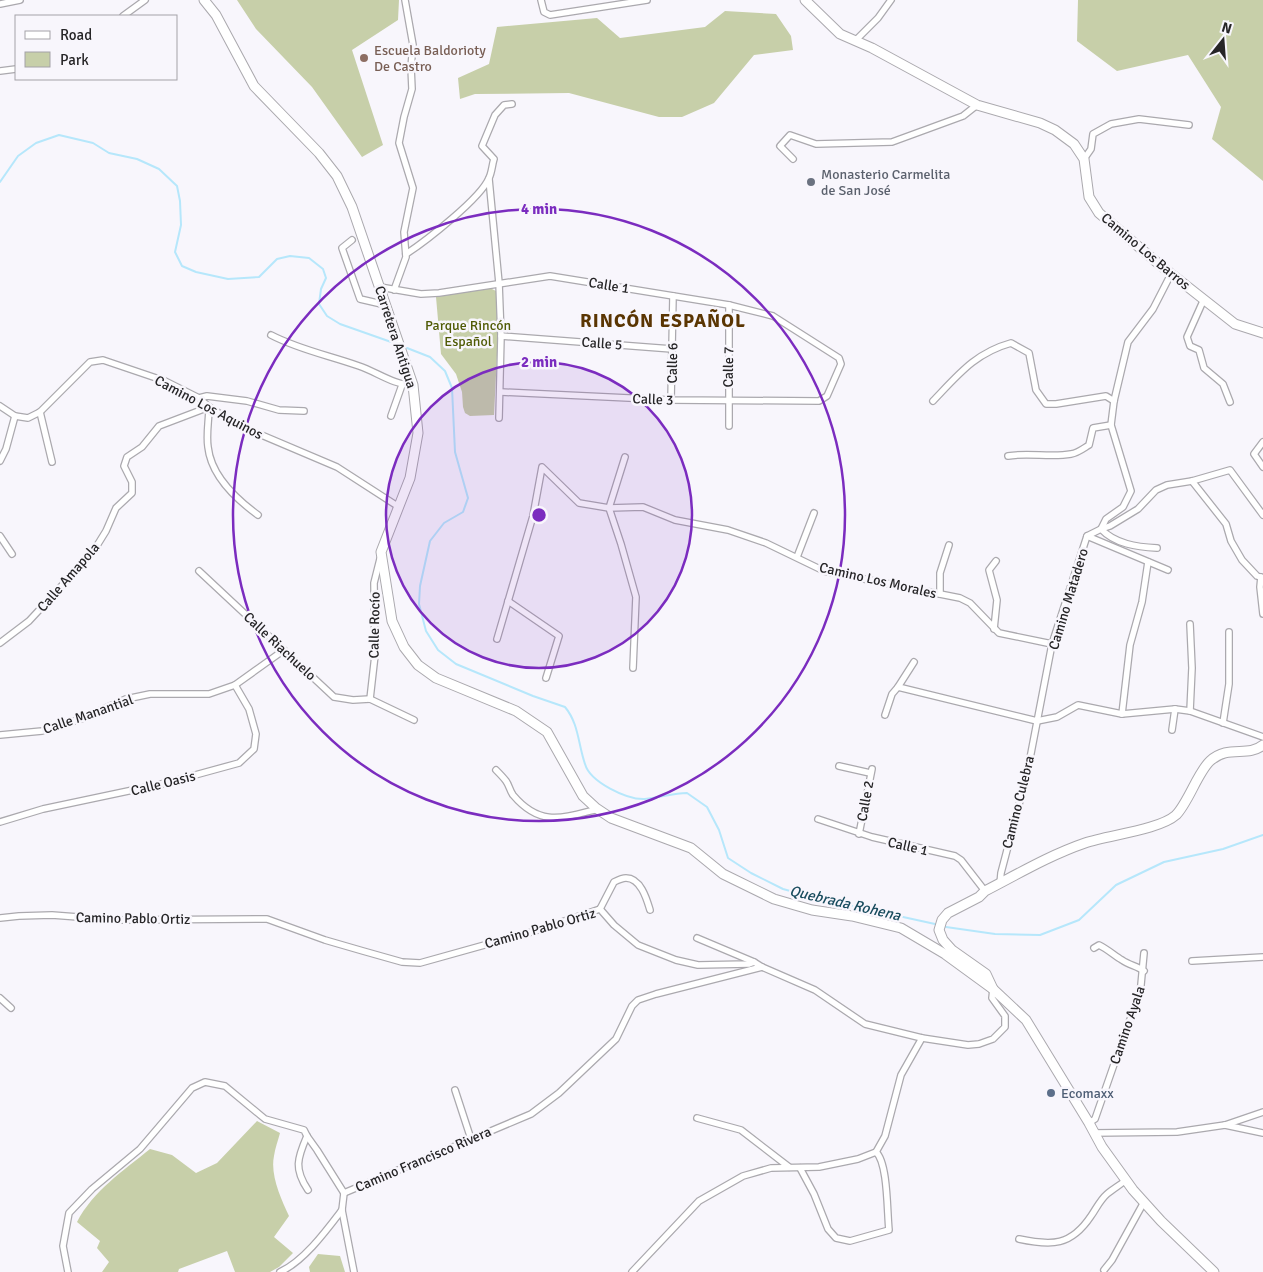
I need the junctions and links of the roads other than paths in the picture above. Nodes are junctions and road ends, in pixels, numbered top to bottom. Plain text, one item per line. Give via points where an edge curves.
1 (20, 0) edge
2 (145, 0) edge
3 (204, 0) edge
4 (405, 0) edge
5 (646, 0) edge
6 (804, 0) edge
7 (891, 0) edge
8 (541, 3) edge
9 (0, 4) edge
10 (124, 15) edge
11 (856, 41) junction
12 (15, 68) edge
13 (0, 71) edge
14 (512, 104) dead end
15 (977, 105) junction
16 (1189, 125) dead end
17 (793, 159) dead end
18 (1084, 159) junction
19 (489, 179) junction
20 (352, 240) dead end
21 (406, 254) junction
22 (1171, 274) junction
23 (499, 283) junction
24 (380, 287) junction
25 (394, 290) junction
26 (673, 296) junction
27 (1204, 299) junction
28 (386, 305) junction
29 (729, 305) junction
30 (1263, 333) edge
31 (271, 335) dead end
32 (501, 336) junction
33 (672, 349) junction
34 (402, 385) junction
35 (413, 385) junction
36 (501, 392) junction
37 (199, 398) junction
38 (671, 400) junction
39 (728, 400) junction
40 (806, 401) joint
41 (933, 401) dead end
42 (1114, 401) junction
43 (1230, 402) dead end
44 (0, 406) edge
45 (209, 407) junction
46 (304, 410) dead end
47 (40, 412) junction
48 (15, 416) junction
49 (391, 416) dead end
50 (499, 418) dead end
51 (1111, 425) junction
52 (729, 426) dead end
53 (1263, 442) edge
54 (1008, 456) dead end
55 (625, 457) dead end
56 (0, 461) edge
57 (52, 462) dead end
58 (1263, 467) edge
59 (1192, 481) junction
60 (399, 507) junction
61 (609, 508) junction
62 (814, 513) dead end
63 (258, 515) dead end
64 (1263, 515) edge
65 (1101, 528) junction
66 (0, 535) edge
67 (1087, 536) junction
68 (949, 545) dead end
69 (1157, 548) dead end
70 (381, 552) junction
71 (12, 554) dead end
72 (797, 557) junction
73 (996, 561) dead end
74 (1148, 562) junction
75 (1168, 570) dead end
76 (199, 571) dead end
77 (1262, 578) edge
78 (940, 594) junction
79 (508, 601) junction
80 (1263, 614) edge
81 (1190, 624) dead end
82 (994, 629) junction
83 (1229, 632) dead end
84 (497, 639) dead end
85 (0, 643) edge
86 (1052, 644) junction
87 (284, 650) junction
88 (914, 662) dead end
89 (633, 668) dead end
90 (546, 678) dead end
91 (235, 685) junction
92 (898, 687) junction
93 (370, 698) junction
94 (1176, 710) junction
95 (1190, 711) junction
96 (885, 714) dead end
97 (1122, 714) junction
98 (414, 720) dead end
99 (1037, 721) junction
100 (1223, 723) junction
101 (1172, 730) dead end
102 (0, 735) edge
103 (1263, 737) edge
104 (1263, 745) edge
105 (839, 766) dead end
106 (496, 770) dead end
107 (598, 809) junction
108 (818, 819) dead end
109 (0, 822) edge
110 (859, 834) junction
111 (1000, 884) junction
112 (985, 891) junction
113 (600, 909) junction
114 (650, 910) dead end
115 (0, 918) edge
116 (697, 938) dead end
117 (1094, 948) dead end
118 (1144, 953) dead end
119 (1263, 957) edge
120 (1192, 961) dead end
121 (754, 962) junction
122 (762, 967) junction
123 (1144, 971) junction
124 (993, 989) junction
125 (0, 998) edge
126 (11, 1008) dead end
127 (922, 1038) junction
128 (455, 1090) dead end
129 (1263, 1112) edge
130 (697, 1118) dead end
131 (1089, 1122) junction
132 (1225, 1125) junction
133 (1094, 1133) junction
134 (1263, 1134) edge
135 (306, 1136) junction
136 (471, 1139) junction
137 (876, 1152) junction
138 (788, 1168) junction
139 (800, 1168) junction
140 (1126, 1180) junction
141 (308, 1190) dead end
142 (344, 1193) junction
143 (1144, 1202) junction
144 (342, 1210) junction
145 (1020, 1239) dead end
146 (1104, 1270) dead end
147 (68, 1272) edge
148 (280, 1272) edge
149 (354, 1272) edge
150 (632, 1272) edge
151 (1214, 1272) edge

1 - 9 street
2 - 10 street
3 - 24 street, Carretera Antigua via 254,86 337,176 352,207
4 - 21 street via 413,45 412,89 399,143 414,188 404,232
5 - 8 street via 550,15 544,12
6 - 11 street via 840,34
7 - 11 street
11 - 15 street
12 - 13 street
14 - 19 street via 504,105 495,115 482,146 494,159
15 - 17 street via 963,116 892,142 816,144 790,135 780,146
15 - 18 street via 1055,130 1074,144
16 - 18 street via 1139,119 1111,124 1093,134
18 - 22 street, Camino Los Barros via 1089,197 1099,213
19 - 21 street via 435,233
19 - 23 street
20 - 28 street via 342,248 360,299
21 - 25 street
22 - 27 street, Camino Los Barros
22 - 42 street, Camino Matadero via 1153,309 1128,342
23 - 25 street, Calle 1 via 439,293
23 - 26 street, Calle 1 via 550,276
23 - 32 street
24 - 25 street, Calle 1
24 - 28 street, Carretera Antigua
26 - 29 street, Calle 1
26 - 33 street, Calle 6
27 - 30 street, Camino Los Barros via 1235,324
27 - 43 street via 1187,337 1190,346 1199,350 1204,368 1223,384
28 - 35 street, Carretera Antigua
29 - 39 street, Calle 7
29 - 40 street, Calle 1 via 773,316 839,358 842,364 827,396 819,401
31 - 34 street via 294,346 360,366
32 - 33 street, Calle 5
32 - 36 street
33 - 38 street, Calle 6
34 - 35 street
34 - 49 street
35 - 60 street, Carretera Antigua via 418,433 410,478
36 - 38 street, Calle 3
36 - 50 street
37 - 45 street, Camino Los Aquinos
37 - 46 street via 207,396 247,401 279,410
37 - 47 street, Camino Los Aquinos via 165,381 103,360 90,362
38 - 39 street, Calle 3
39 - 40 street, Calle 3
39 - 52 street, Calle 7
41 - 42 street via 971,362 994,348 1011,343 1029,353 1036,390 1046,404 1106,396
42 - 51 street, Camino Matadero
44 - 48 street
45 - 60 street, Camino Los Aquinos via 238,426 337,467
45 - 63 street via 207,446 211,464 239,500
45 - 85 street, Calle Amapola via 159,426 142,447 126,456 124,466 132,482 132,493 116,508 93,552 29,621
47 - 48 street via 28,418
47 - 57 street
48 - 56 street
51 - 54 street via 1093,428 1089,445 1071,454 1021,453
51 - 65 street, Camino Matadero via 1131,491 1123,507 1106,519
53 - 58 street via 1254,454
55 - 61 street
59 - 64 street via 1230,470
59 - 65 street via 1156,490 1138,509
59 - 77 street via 1226,524 1242,560
60 - 70 street, Carretera Antigua
61 - 72 street, Camino Los Morales via 643,507 674,520 728,530
61 - 79 street, Camino Los Morales via 579,503 542,468 533,516
61 - 89 street via 636,597
62 - 72 street
65 - 67 street, Camino Matadero
65 - 69 street via 1121,542
66 - 71 street
67 - 74 street
67 - 86 street, Camino Matadero
68 - 78 street via 940,573
70 - 93 street, Calle Rocío via 374,583 374,655
70 - 107 street via 392,621 404,647 418,665 436,678 516,711 547,732 583,796
72 - 78 street, Camino Los Morales via 824,571
73 - 82 street via 990,570 997,600
74 - 75 street
74 - 97 street via 1142,602 1130,645
76 - 87 street, Calle Riachuelo
77 - 80 street
78 - 82 street, Camino Los Morales via 970,603
79 - 84 street
79 - 90 street via 559,636
81 - 95 street
82 - 86 street, Camino Los Morales via 999,633
83 - 100 street via 1229,684
86 - 99 street, Camino Matadero
87 - 91 street, Calle Manantial
87 - 93 street, Calle Riachuelo via 334,696 353,700
88 - 92 street
91 - 102 street, Calle Manantial via 209,694 150,694 126,699 81,719 42,731
91 - 109 street, Calle Oasis via 249,709 256,734 254,749 239,763 166,783 44,808
92 - 96 street
92 - 99 street
93 - 98 street
94 - 95 street
94 - 97 street
94 - 101 street
95 - 100 street
97 - 99 street via 1078,706 1057,717
99 - 111 street, Camino Culebra
100 - 103 street
104 - 111 street via 1256,751 1227,751 1210,761 1176,815 1162,824 1086,843
105 - 110 street, Calle 2 via 871,771
106 - 107 street via 512,794 540,816 556,819
107 - 124 street via 611,818 691,848 723,874 774,899 901,928 945,954
108 - 110 street, Calle 1
110 - 112 street, Calle 1 via 955,856
111 - 112 street
112 - 124 street via 948,913 939,930 952,950 986,974
113 - 114 street via 614,882 626,877 645,891
113 - 115 street, Camino Pablo Ortiz via 420,963 402,962 363,951 267,919
113 - 121 street, Camino Pablo Ortiz via 638,945 676,960 713,966
116 - 121 street
117 - 123 street via 1098,945 1107,949
118 - 123 street, Camino Ayala
119 - 120 street
121 - 122 street
122 - 127 street via 815,990 865,1024
122 - 136 street, Camino Francisco Rivera via 638,1000 616,1039 559,1093 531,1114
123 - 131 street, Camino Ayala via 1140,995 1095,1119
124 - 127 street via 992,998 1006,1016 1005,1027 993,1039 968,1044
124 - 131 street via 1026,1020
125 - 126 street
127 - 137 street via 900,1075 885,1136
128 - 136 street
129 - 132 street
130 - 138 street via 741,1130
131 - 133 street
132 - 133 street via 1177,1132
132 - 134 street
133 - 140 street
135 - 141 street via 298,1156 299,1173
135 - 142 street, Camino Francisco Rivera
135 - 147 street, Camino Francisco Rivera via 304,1130 265,1119 224,1086 205,1082 192,1088 140,1149 69,1213 63,1246
136 - 142 street, Camino Francisco Rivera
137 - 139 street via 858,1160
137 - 139 street via 884,1168 889,1230 850,1241 836,1238 828,1229
138 - 139 street
138 - 150 street via 771,1168 743,1176 699,1201
140 - 143 street
140 - 145 street via 1106,1194 1077,1233 1061,1242 1048,1244
142 - 144 street
143 - 146 street
143 - 151 street
144 - 148 street via 305,1255
144 - 149 street

